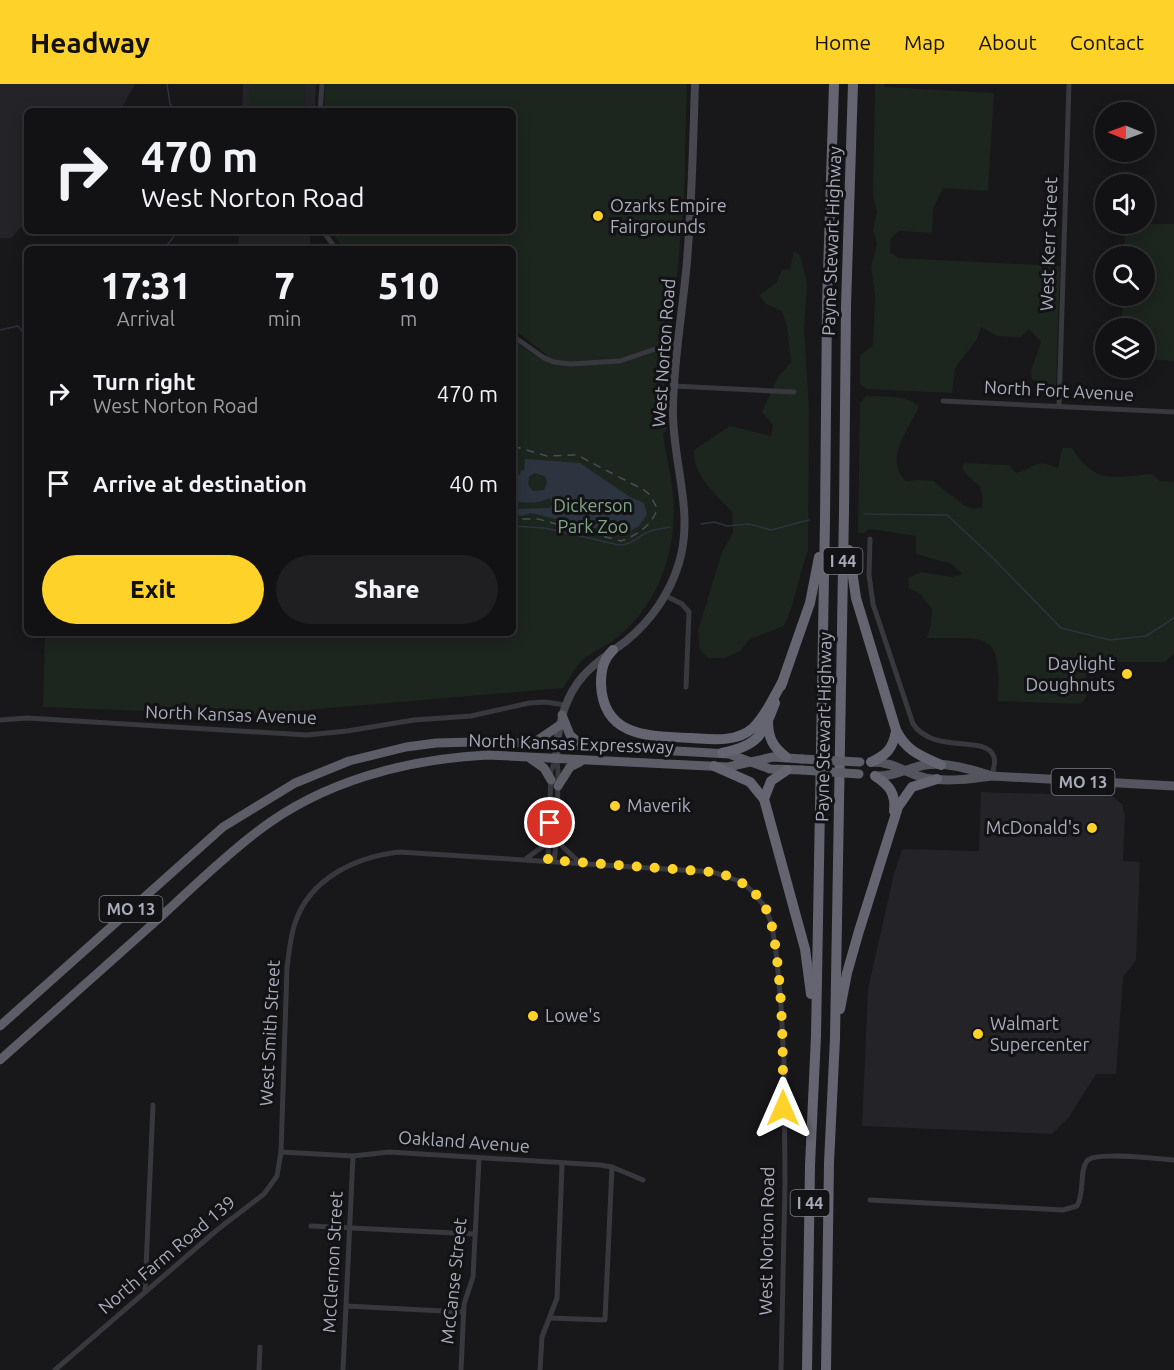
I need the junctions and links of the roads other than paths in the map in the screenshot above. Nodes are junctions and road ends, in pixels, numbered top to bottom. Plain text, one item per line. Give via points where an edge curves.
1 (322, 84) edge
2 (695, 84) edge
3 (834, 84) edge
4 (853, 84) edge
5 (1069, 84) edge
6 (320, 108) edge
7 (516, 338) edge
8 (679, 340) junction
9 (674, 386) junction
10 (794, 392) dead end
11 (943, 401) dead end
12 (1059, 406) junction
13 (1174, 412) edge
14 (844, 511) junction
15 (825, 519) junction
16 (870, 539) dead end
17 (666, 596) junction
18 (613, 650) junction
19 (783, 681) junction
20 (686, 687) dead end
21 (562, 715) junction
22 (0, 720) edge
23 (768, 721) junction
24 (896, 730) junction
25 (534, 743) junction
26 (557, 744) junction
27 (584, 746) junction
28 (722, 753) junction
29 (786, 757) junction
30 (529, 758) junction
31 (556, 759) junction
32 (581, 761) junction
33 (753, 762) junction
34 (865, 762) junction
35 (941, 765) junction
36 (714, 766) junction
37 (787, 770) junction
38 (908, 771) junction
39 (875, 776) junction
40 (992, 776) junction
41 (937, 779) junction
42 (554, 783) junction
43 (1174, 786) edge
44 (764, 799) junction
45 (893, 820) junction
46 (549, 826) junction
47 (557, 836) junction
48 (526, 859) junction
49 (550, 861) junction
50 (580, 863) junction
51 (0, 1026) edge
52 (816, 1036) junction
53 (835, 1038) junction
54 (0, 1060) edge
55 (153, 1105) dead end
56 (281, 1152) junction
57 (353, 1156) junction
58 (479, 1159) junction
59 (1174, 1160) edge
60 (562, 1164) junction
61 (612, 1167) junction
62 (643, 1180) dead end
63 (870, 1200) dead end
64 (311, 1226) dead end
65 (349, 1228) junction
66 (475, 1234) junction
67 (145, 1292) junction
68 (346, 1306) junction
69 (463, 1312) junction
70 (550, 1318) junction
71 (261, 1347) dead end
72 (56, 1370) edge
73 (259, 1370) edge
74 (343, 1370) edge
75 (461, 1370) edge
76 (540, 1370) edge
77 (781, 1370) edge
78 (807, 1370) edge
79 (826, 1370) edge

1 - 6 street
2 - 8 main road, West Norton Road via 689,236
3 - 15 highway, Payne Stewart Highway / I 44
4 - 14 highway, Payne Stewart Highway / I 44
5 - 12 street, West Kerr Street
7 - 8 street via 539,355 570,364 614,362
8 - 9 main road, West Norton Road
9 - 10 street
9 - 17 main road, West Norton Road via 673,431 685,531 680,561
11 - 12 street, North Fort Avenue
12 - 13 street, North Fort Avenue
14 - 24 highway via 856,598
14 - 53 highway, Payne Stewart Highway / I 44
15 - 19 highway via 814,590
15 - 52 highway, Payne Stewart Highway / I 44
16 - 40 street via 873,604 913,724 934,740 989,750 995,759
17 - 18 main road, West Norton Road via 642,626
17 - 20 street via 689,612
18 - 19 highway via 602,668 604,704 617,722 639,734 716,739 738,736 752,729
18 - 21 main road, West Norton Road via 584,675
19 - 23 highway
21 - 22 street, North Kansas Avenue via 534,702 471,716 294,735 27,718
21 - 25 highway
21 - 26 main road, West Norton Road
21 - 27 highway via 570,735
23 - 28 highway via 752,743
23 - 29 highway via 770,741
24 - 34 highway via 888,752
24 - 35 highway via 913,752
25 - 26 highway, North Kansas Expressway / MO 13
25 - 51 highway, North Kansas Expressway / MO 13 via 449,742 392,750 321,771 267,799 223,826
26 - 27 highway, North Kansas Expressway / MO 13
26 - 31 main road, West Norton Road
27 - 28 highway, North Kansas Expressway / MO 13
28 - 33 highway, North Kansas Expressway / MO 13
29 - 33 highway, North Kansas Expressway / MO 13
29 - 34 highway, North Kansas Expressway / MO 13, bridge
30 - 31 highway, North Kansas Expressway / MO 13
30 - 42 highway via 544,768
30 - 54 highway, North Kansas Expressway / MO 13 via 456,757 392,768 323,794 258,830
31 - 32 highway, North Kansas Expressway / MO 13
31 - 42 street, West Norton Road
31 - 42 street, West Norton Road via 551,771
32 - 36 highway, North Kansas Expressway / MO 13
32 - 42 highway
33 - 36 highway, North Kansas Expressway / MO 13 via 735,767
33 - 37 highway, North Kansas Expressway / MO 13 via 765,768
34 - 38 main road, North Kansas Expressway / MO 13 via 888,763
35 - 38 main road, North Kansas Expressway / MO 13
35 - 40 main road, North Kansas Expressway / MO 13
36 - 44 highway via 750,782
37 - 39 highway, North Kansas Expressway / MO 13, bridge
37 - 44 highway via 771,781
38 - 39 main road, North Kansas Expressway / MO 13
38 - 41 main road, North Kansas Expressway / MO 13
39 - 45 highway via 893,792
40 - 41 main road, North Kansas Expressway / MO 13
40 - 43 main road, North Kansas Expressway / MO 13
41 - 45 highway via 909,789
42 - 46 street, West Norton Road
42 - 47 street, West Norton Road
44 - 52 highway via 805,949
45 - 53 highway via 849,966
46 - 48 street via 542,847
46 - 49 street, West Norton Road
47 - 49 street, West Norton Road
47 - 50 street
48 - 49 street
48 - 56 street, West Smith Street via 399,852 375,856 349,865 326,879 309,896 297,916 290,944
49 - 50 street, West Norton Road
50 - 77 street, West Norton Road via 719,873 747,886 765,907 774,938 783,1026
52 - 78 highway, Payne Stewart Highway / I 44
53 - 79 highway, Payne Stewart Highway / I 44
55 - 67 street
56 - 57 street, Oakland Avenue
56 - 67 street, North Farm Road 139 via 278,1172 268,1190
57 - 58 street, Oakland Avenue via 389,1152
57 - 65 street, McClernon Street
58 - 60 street, Oakland Avenue
58 - 66 street, McCanse Street
59 - 63 street via 1091,1157 1084,1167 1077,1206 1063,1210
60 - 61 street, Oakland Avenue
60 - 70 street via 558,1292
61 - 62 street, Oakland Avenue
61 - 70 street via 605,1320
64 - 65 street
65 - 66 street
65 - 68 street, McClernon Street
66 - 69 street, McCanse Street via 473,1277
67 - 72 street, North Farm Road 139
68 - 69 street
68 - 74 street, McClernon Street
69 - 75 street, McCanse Street
70 - 76 street via 542,1337
71 - 73 street

